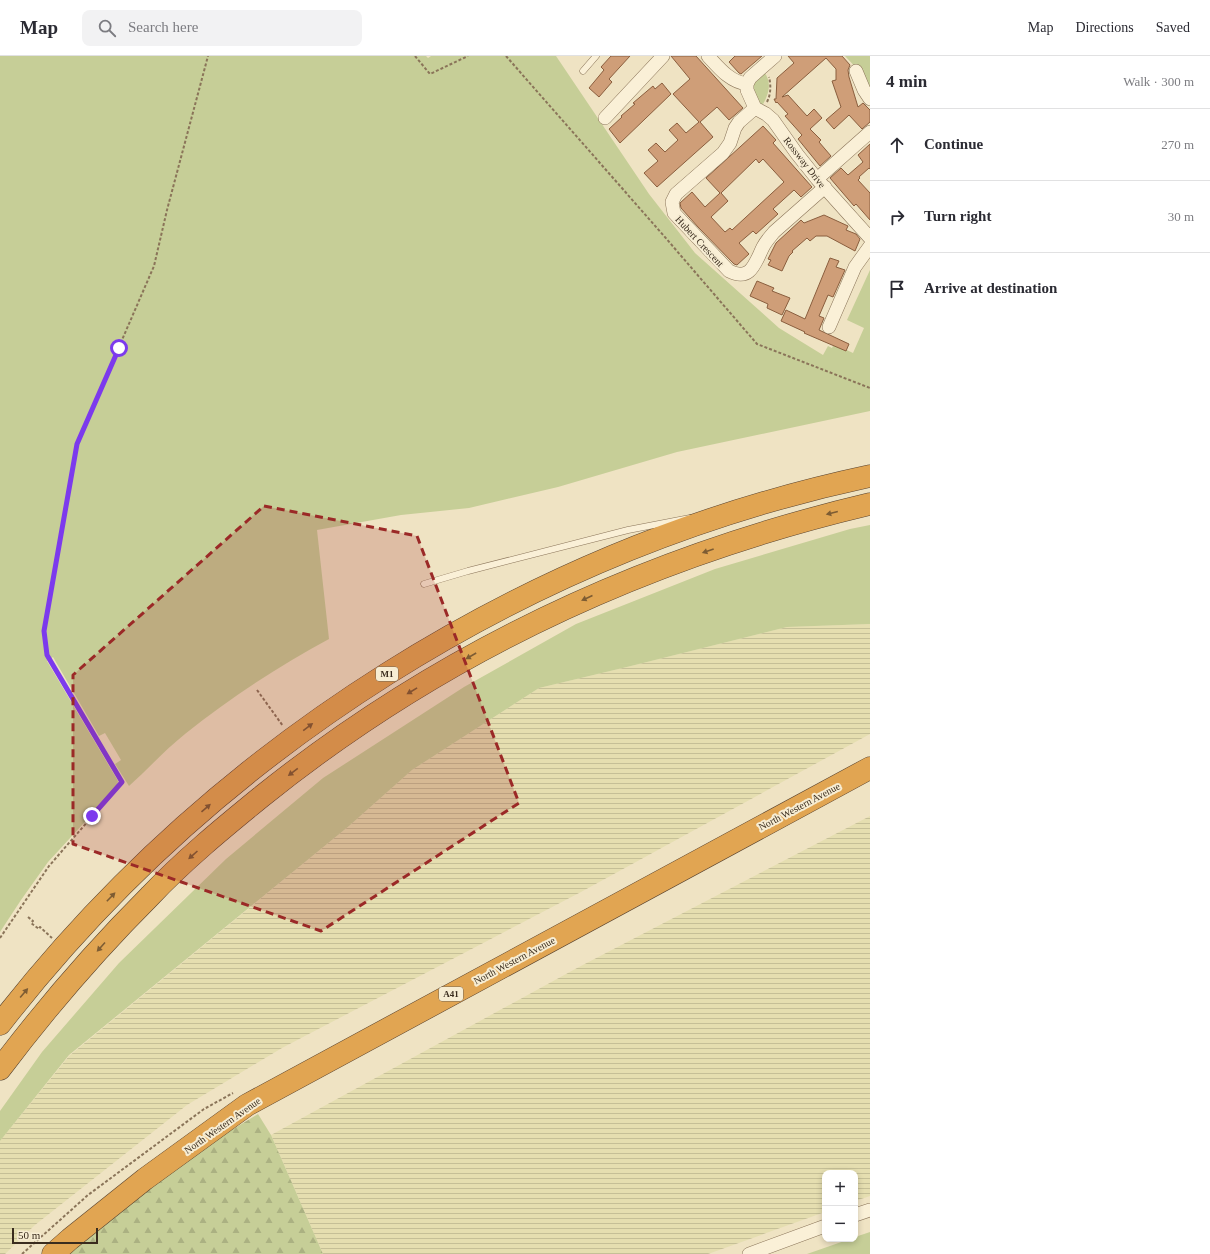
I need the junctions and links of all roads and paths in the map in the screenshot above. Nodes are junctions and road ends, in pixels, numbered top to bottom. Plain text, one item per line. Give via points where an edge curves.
1 (208, 56) edge
2 (416, 56) edge
3 (468, 56) edge
4 (506, 56) edge
5 (596, 56) edge
6 (663, 56) edge
7 (708, 56) edge
8 (776, 56) edge
9 (765, 66) junction
10 (583, 71) dead end
11 (856, 71) dead end
12 (747, 84) junction
13 (870, 99) edge
14 (757, 109) junction
15 (605, 118) dead end
16 (870, 132) edge
17 (821, 183) junction
18 (870, 238) edge
19 (870, 246) edge
20 (829, 327) dead end
21 (870, 388) edge
22 (870, 476) edge
23 (762, 503) junction
24 (870, 504) edge
25 (710, 514) dead end
26 (695, 517) dead end
27 (424, 584) dead end
28 (257, 690) dead end
29 (293, 739) junction
30 (870, 768) edge
31 (28, 916) dead end
32 (49, 934) dead end
33 (0, 938) edge
34 (0, 1024) edge
35 (0, 1069) edge
36 (870, 1210) edge
37 (858, 1214) edge
38 (822, 1227) edge
39 (54, 1254) edge
40 (749, 1254) edge

1 - 33 path via 154,266 77,444 44,631 47,655 122,782 49,866
2 - 3 path via 430,74
4 - 21 path via 757,344
5 - 10 lane
6 - 15 street
7 - 12 street via 734,80
8 - 9 street
9 - 12 street via 750,78
9 - 14 path via 770,89 767,100
11 - 13 street
12 - 14 street, Rossway Drive via 747,90
14 - 17 street, Rossway Drive via 773,120
14 - 17 street, Hubert Crescent via 739,122 723,153 676,194 672,206 674,213 729,271 744,274 752,269 767,240
16 - 17 street, Hubert Crescent via 856,143
17 - 18 street, Rossway Drive
19 - 20 street via 855,267
22 - 23 highway, M1
23 - 25 lane
29 -> 23 highway, M1 via 363,688 467,627 519,600 636,547
24 -> 35 highway via 778,528 648,572 532,623 380,710 282,780 180,867 71,980 34,1023
26 - 27 lane via 628,530
28 - 29 path
34 -> 29 highway, M1 via 90,918 132,876 218,797
30 - 39 highway, North Western Avenue / A41 via 247,1104 145,1179
31 - 32 path via 33,921 31,923
36 - 37 street
38 - 40 street

